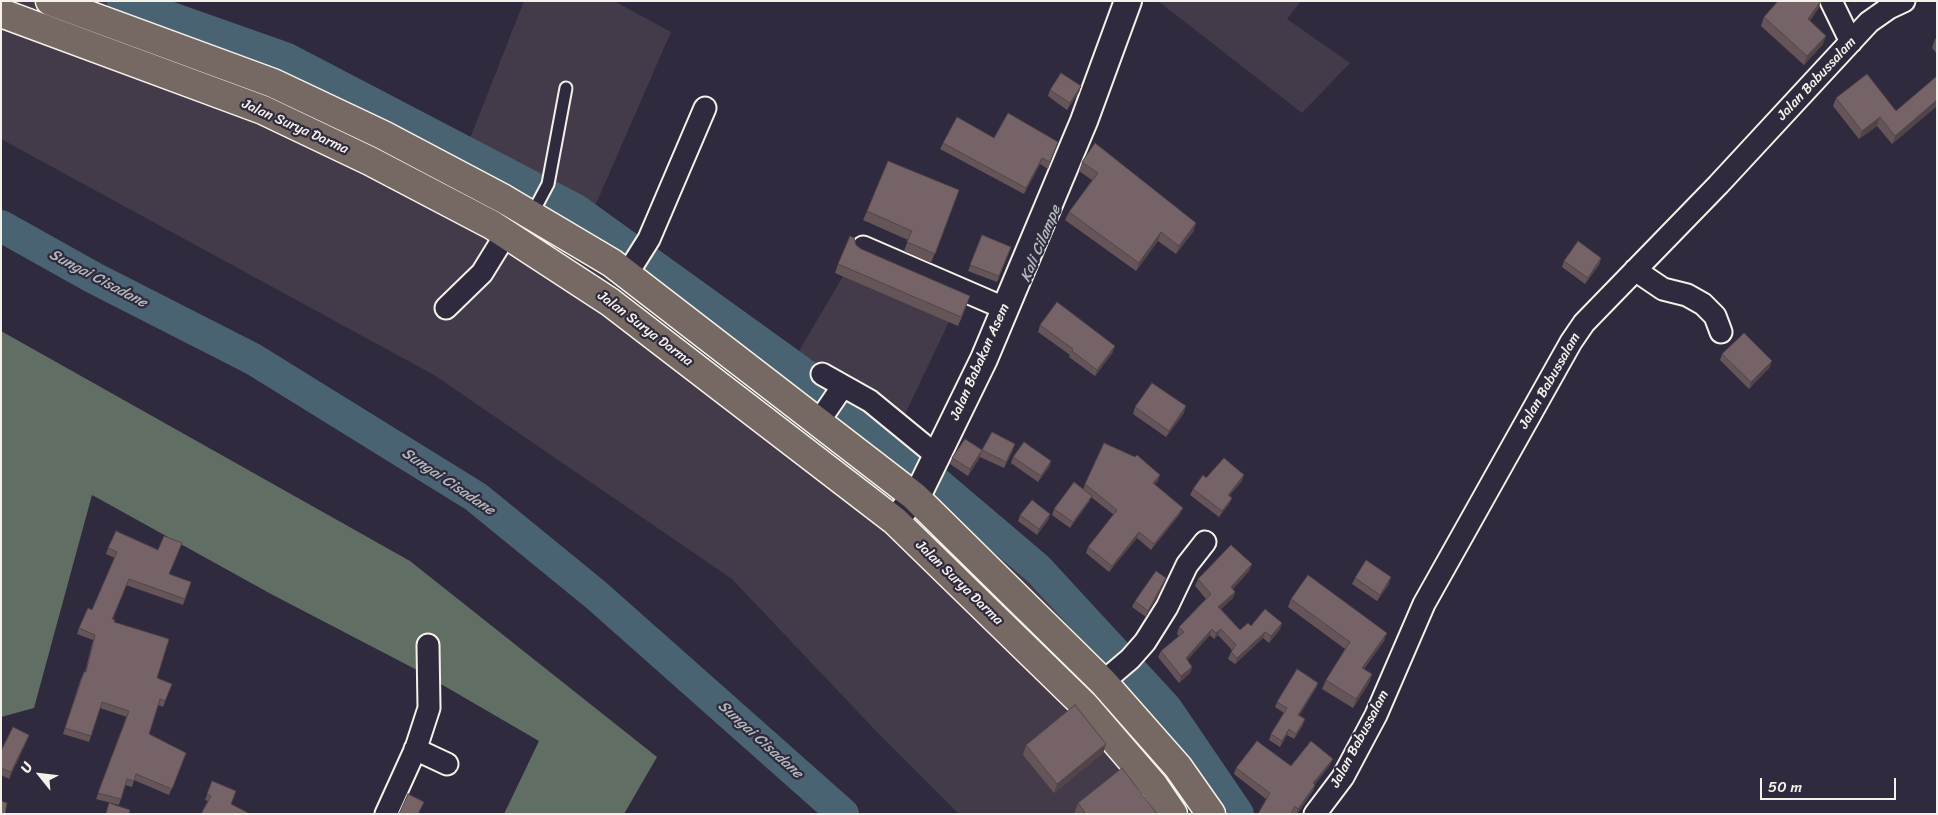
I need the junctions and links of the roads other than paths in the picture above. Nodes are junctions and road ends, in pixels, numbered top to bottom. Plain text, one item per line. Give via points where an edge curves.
1 (50, 1) edge
2 (1128, 1) edge
3 (1831, 1) edge
4 (1904, 1) edge
5 (1, 13) edge
6 (1851, 42) junction
7 (566, 88) dead end
8 (705, 108) dead end
9 (534, 211) junction
10 (506, 234) junction
11 (862, 247) edge
12 (1634, 270) junction
13 (628, 271) junction
14 (446, 308) dead end
15 (1004, 308) junction
16 (1721, 332) dead end
17 (822, 374) dead end
18 (841, 389) junction
19 (822, 417) junction
20 (936, 458) junction
21 (918, 492) junction
22 (895, 521) junction
23 (1205, 542) dead end
24 (428, 645) dead end
25 (1106, 680) junction
26 (415, 750) junction
27 (447, 764) dead end
28 (386, 814) edge
29 (1173, 814) edge
30 (1211, 814) edge
31 (1316, 814) edge

1 - 9 main road via 273,83
2 - 15 street, Jalan Babakan Asem via 1084,121
3 - 6 street
4 - 6 street, Jalan Babussalam via 1869,22
5 - 10 main road, Jalan Surya Darma via 263,110 370,161
6 - 12 street, Jalan Babussalam via 1718,186
7 - 9 lane via 546,189
8 - 13 street via 649,239
9 - 13 main road
10 - 14 street via 482,273
10 - 22 main road, Jalan Surya Darma via 610,302
11 - 15 street
12 - 16 street via 1663,289 1687,295 1703,304 1715,316
12 - 31 street, Jalan Babussalam via 1571,342 1424,604 1376,715 1343,777
13 - 19 main road
15 - 20 street, Jalan Babakan Asem via 984,360
17 - 18 street
18 - 19 street
18 - 20 street via 870,401
19 - 21 main road
20 - 21 street, Jalan Babakan Asem
21 - 22 street, Jalan Babakan Asem
21 - 25 main road
22 - 29 main road, Jalan Surya Darma via 1084,705 1154,786
23 - 25 street via 1184,570 1159,622 1130,659
24 - 26 street via 429,708
25 - 30 main road via 1178,767
26 - 27 street
26 - 28 street

